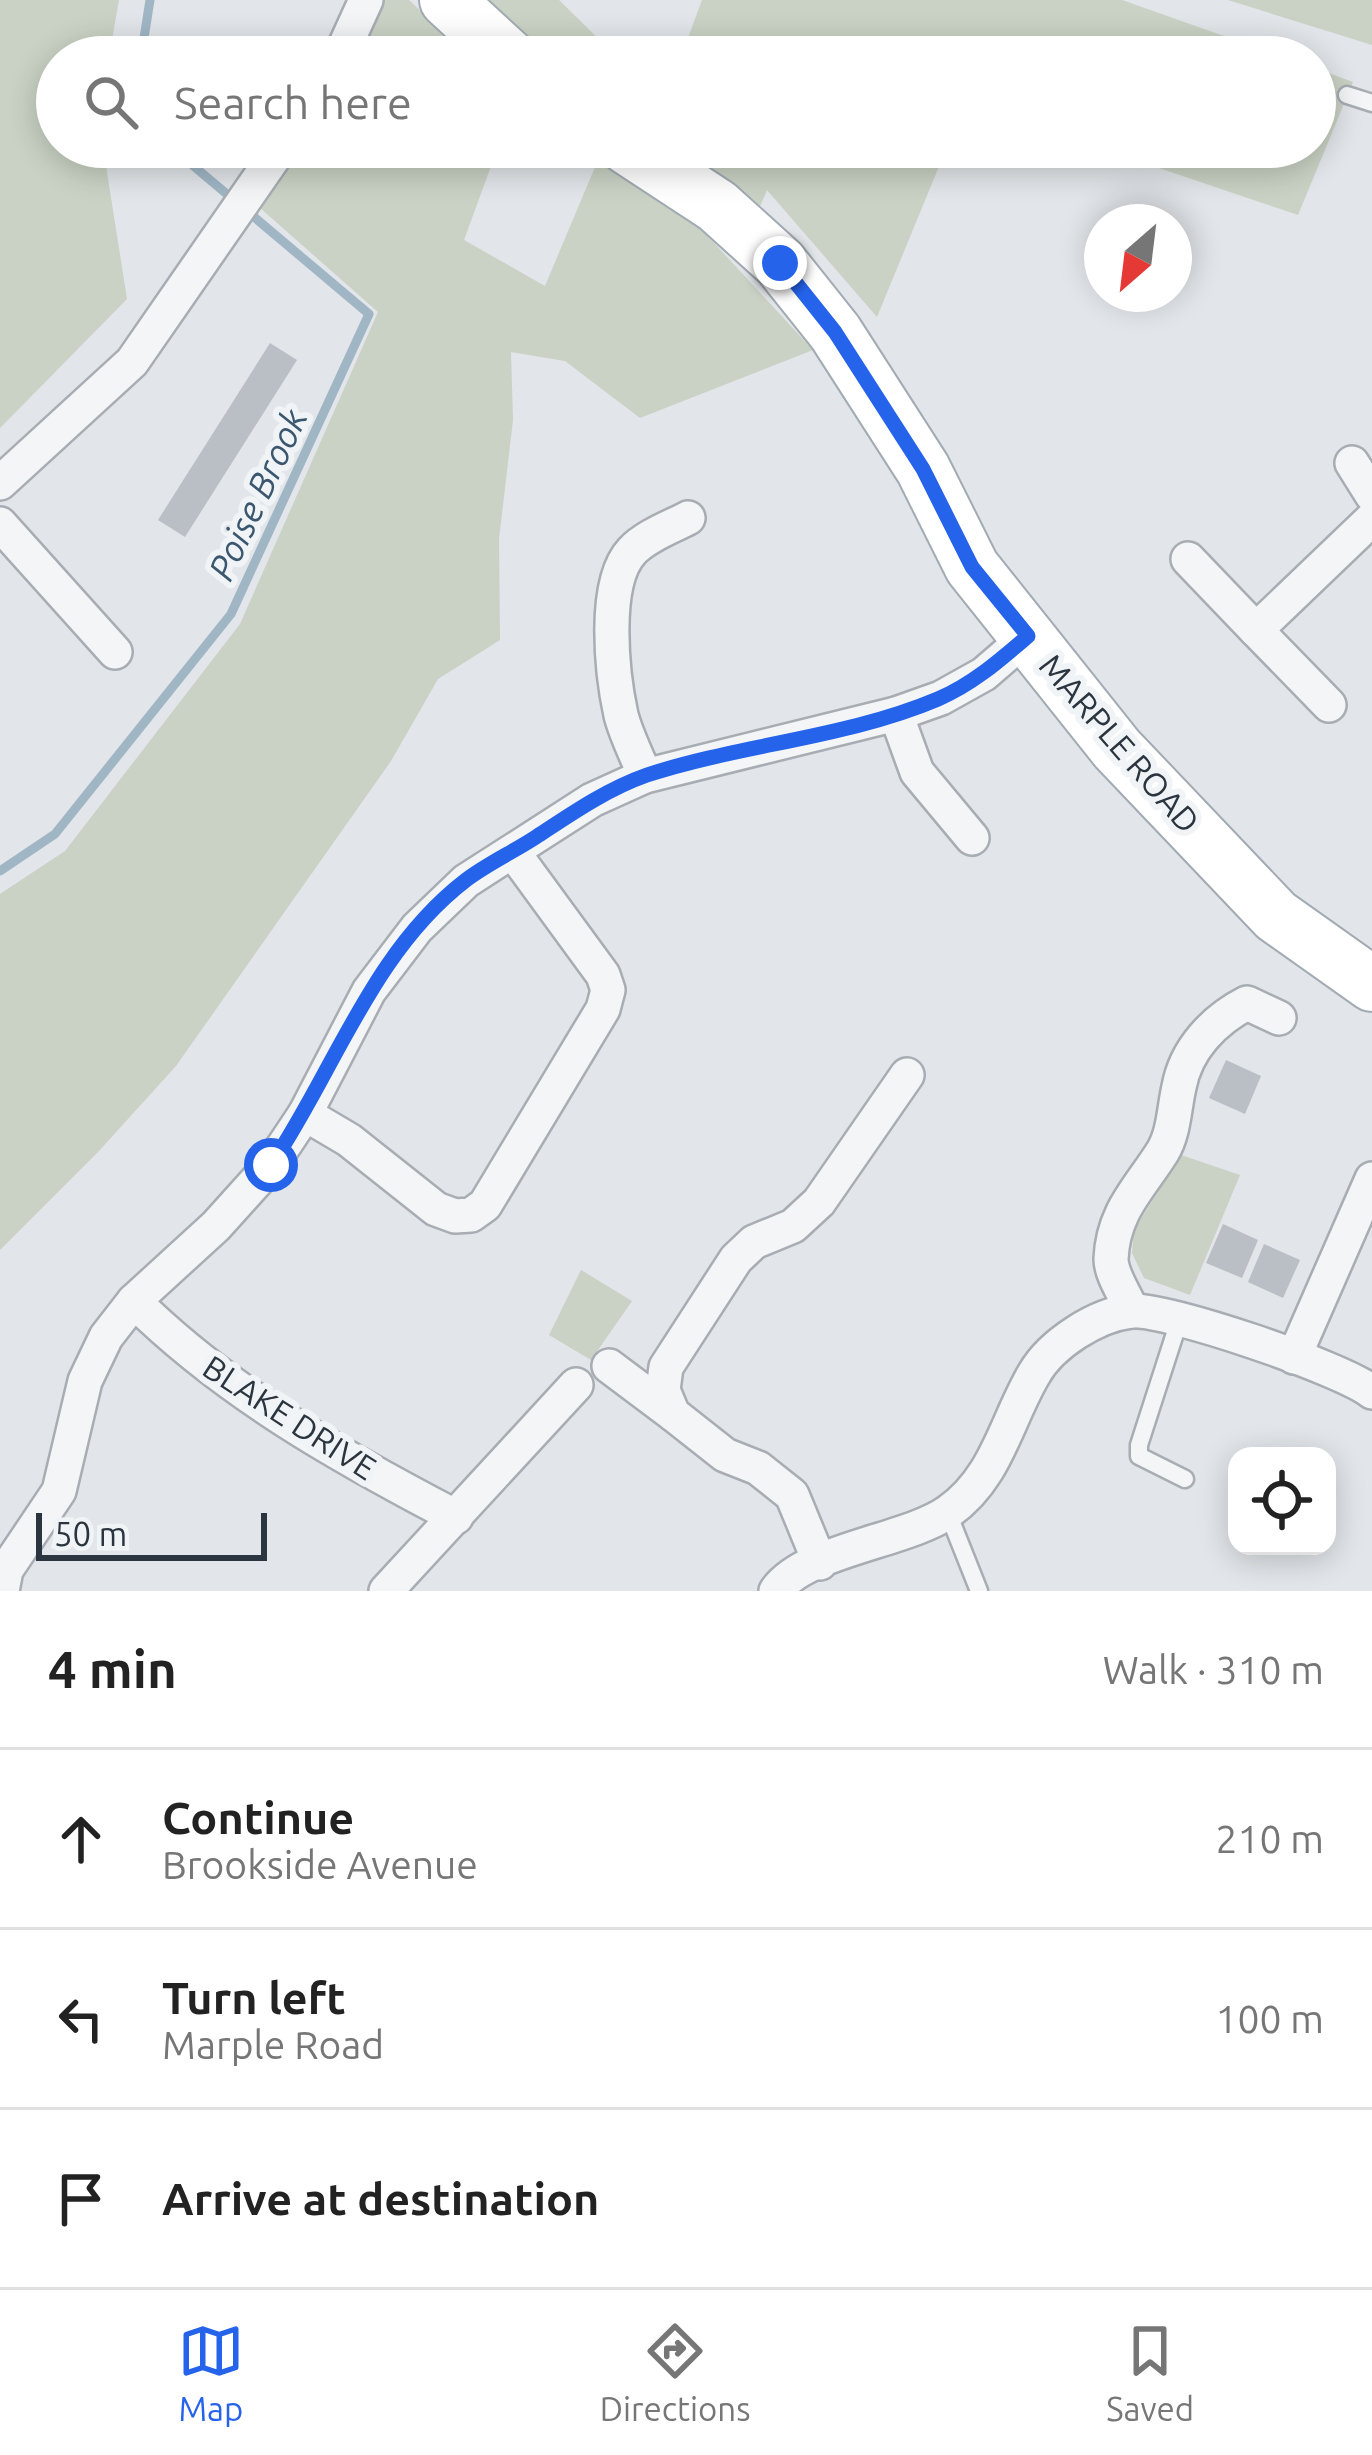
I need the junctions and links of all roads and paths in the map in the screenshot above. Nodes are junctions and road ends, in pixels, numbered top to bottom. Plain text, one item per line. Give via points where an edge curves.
1 (366, 0) edge
2 (447, 0) edge
3 (350, 36) edge
4 (486, 36) edge
5 (1347, 95) dead end
6 (1372, 103) edge
7 (266, 168) edge
8 (659, 168) edge
9 (1352, 464) dead end
10 (0, 483) edge
11 (1372, 495) edge
12 (689, 518) dead end
13 (1372, 519) edge
14 (0, 524) edge
15 (1187, 559) dead end
16 (1256, 630) junction
17 (1028, 636) junction
18 (115, 652) dead end
19 (1329, 705) dead end
20 (896, 714) junction
21 (645, 776) junction
22 (976, 834) dead end
23 (513, 852) junction
24 (1372, 984) edge
25 (1279, 1018) dead end
26 (907, 1075) dead end
27 (305, 1114) junction
28 (1372, 1179) edge
29 (134, 1301) junction
30 (1132, 1311) junction
31 (1179, 1321) junction
32 (1294, 1357) junction
33 (608, 1366) dead end
34 (576, 1386) dead end
35 (1372, 1392) edge
36 (673, 1414) junction
37 (1185, 1479) dead end
38 (948, 1513) junction
39 (456, 1517) junction
40 (820, 1563) junction
41 (2, 1591) edge
42 (386, 1591) edge
43 (776, 1591) edge
44 (980, 1591) edge

1 - 3 street
2 - 4 main road
5 - 6 lane
7 - 10 street via 132,362
8 - 17 main road, MARPLE ROAD via 780,263 835,332 923,469 972,567
9 - 11 street
12 - 21 street via 635,547 616,583 621,716
13 - 16 street
14 - 18 street
15 - 16 street
16 - 19 street
17 - 20 street via 984,674
17 - 24 main road, MARPLE ROAD via 1118,749 1276,916
20 - 21 street
20 - 22 street via 917,772
21 - 23 street
23 - 27 street via 466,880 417,928 369,991
23 - 27 street via 608,989 485,1205 454,1216 436,1209
25 - 30 street via 1247,1003 1201,1038 1179,1082 1164,1149 1120,1217 1110,1264
26 - 36 street via 819,1202 736,1259 666,1366 663,1390
27 - 29 street via 216,1226
28 - 32 street
29 - 39 street, BLAKE DRIVE via 290,1425
29 - 41 street via 85,1381 59,1491 6,1570
30 - 31 street
30 - 38 street via 1059,1345 1035,1372 986,1473
31 - 32 street
31 - 37 lane via 1138,1445 1139,1456
32 - 35 street
33 - 36 street
34 - 39 street
36 - 40 street via 792,1495
38 - 40 street
38 - 44 lane
39 - 42 street
40 - 43 street

